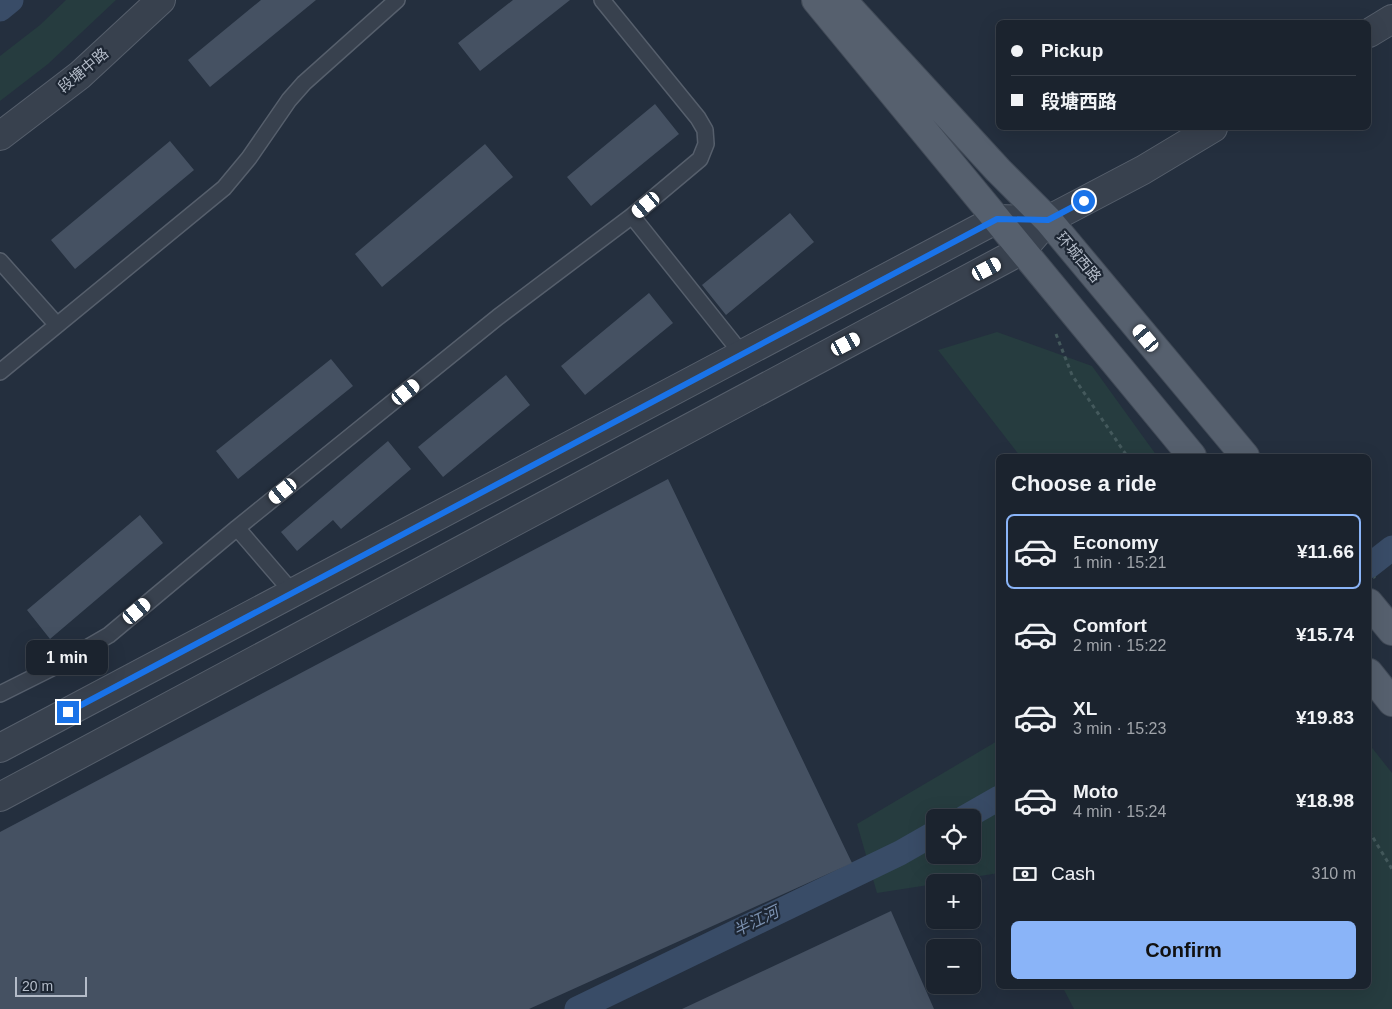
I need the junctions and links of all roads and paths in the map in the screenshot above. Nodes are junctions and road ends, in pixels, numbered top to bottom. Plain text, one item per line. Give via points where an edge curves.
1 (162, 0) edge
2 (397, 0) edge
3 (602, 0) edge
4 (816, 0) edge
5 (842, 0) edge
6 (1392, 19) edge
7 (1371, 32) edge
8 (1210, 130) edge
9 (0, 136) edge
10 (632, 216) junction
11 (997, 219) junction
12 (1048, 220) junction
13 (1022, 250) junction
14 (0, 261) edge
15 (57, 325) junction
16 (1054, 330) dead end
17 (742, 354) junction
18 (0, 372) edge
19 (1126, 454) edge
20 (1190, 454) edge
21 (1243, 454) edge
22 (237, 528) junction
23 (293, 593) junction
24 (1371, 676) edge
25 (0, 694) edge
26 (1392, 702) edge
27 (0, 748) edge
28 (0, 797) edge
29 (1371, 834) edge
30 (1392, 869) edge

1 - 9 street, 段塘中路 via 80,75
2 - 15 lane via 304,83 224,188
3 - 10 lane via 705,130 706,144 700,159
4 - 11 main road
5 - 12 main road, 环城西路
6 - 7 street
8 - 12 street via 1143,170
10 - 17 lane
10 - 22 lane via 498,317
11 - 12 street
11 - 13 main road
11 - 17 street
12 - 13 street
12 - 21 main road, 环城西路
13 - 20 main road
13 - 28 street
14 - 15 lane
15 - 18 lane
16 - 19 path via 1072,375
17 - 23 street
22 - 23 lane
22 - 25 lane via 109,635
23 - 27 street
24 - 26 main road
29 - 30 path

